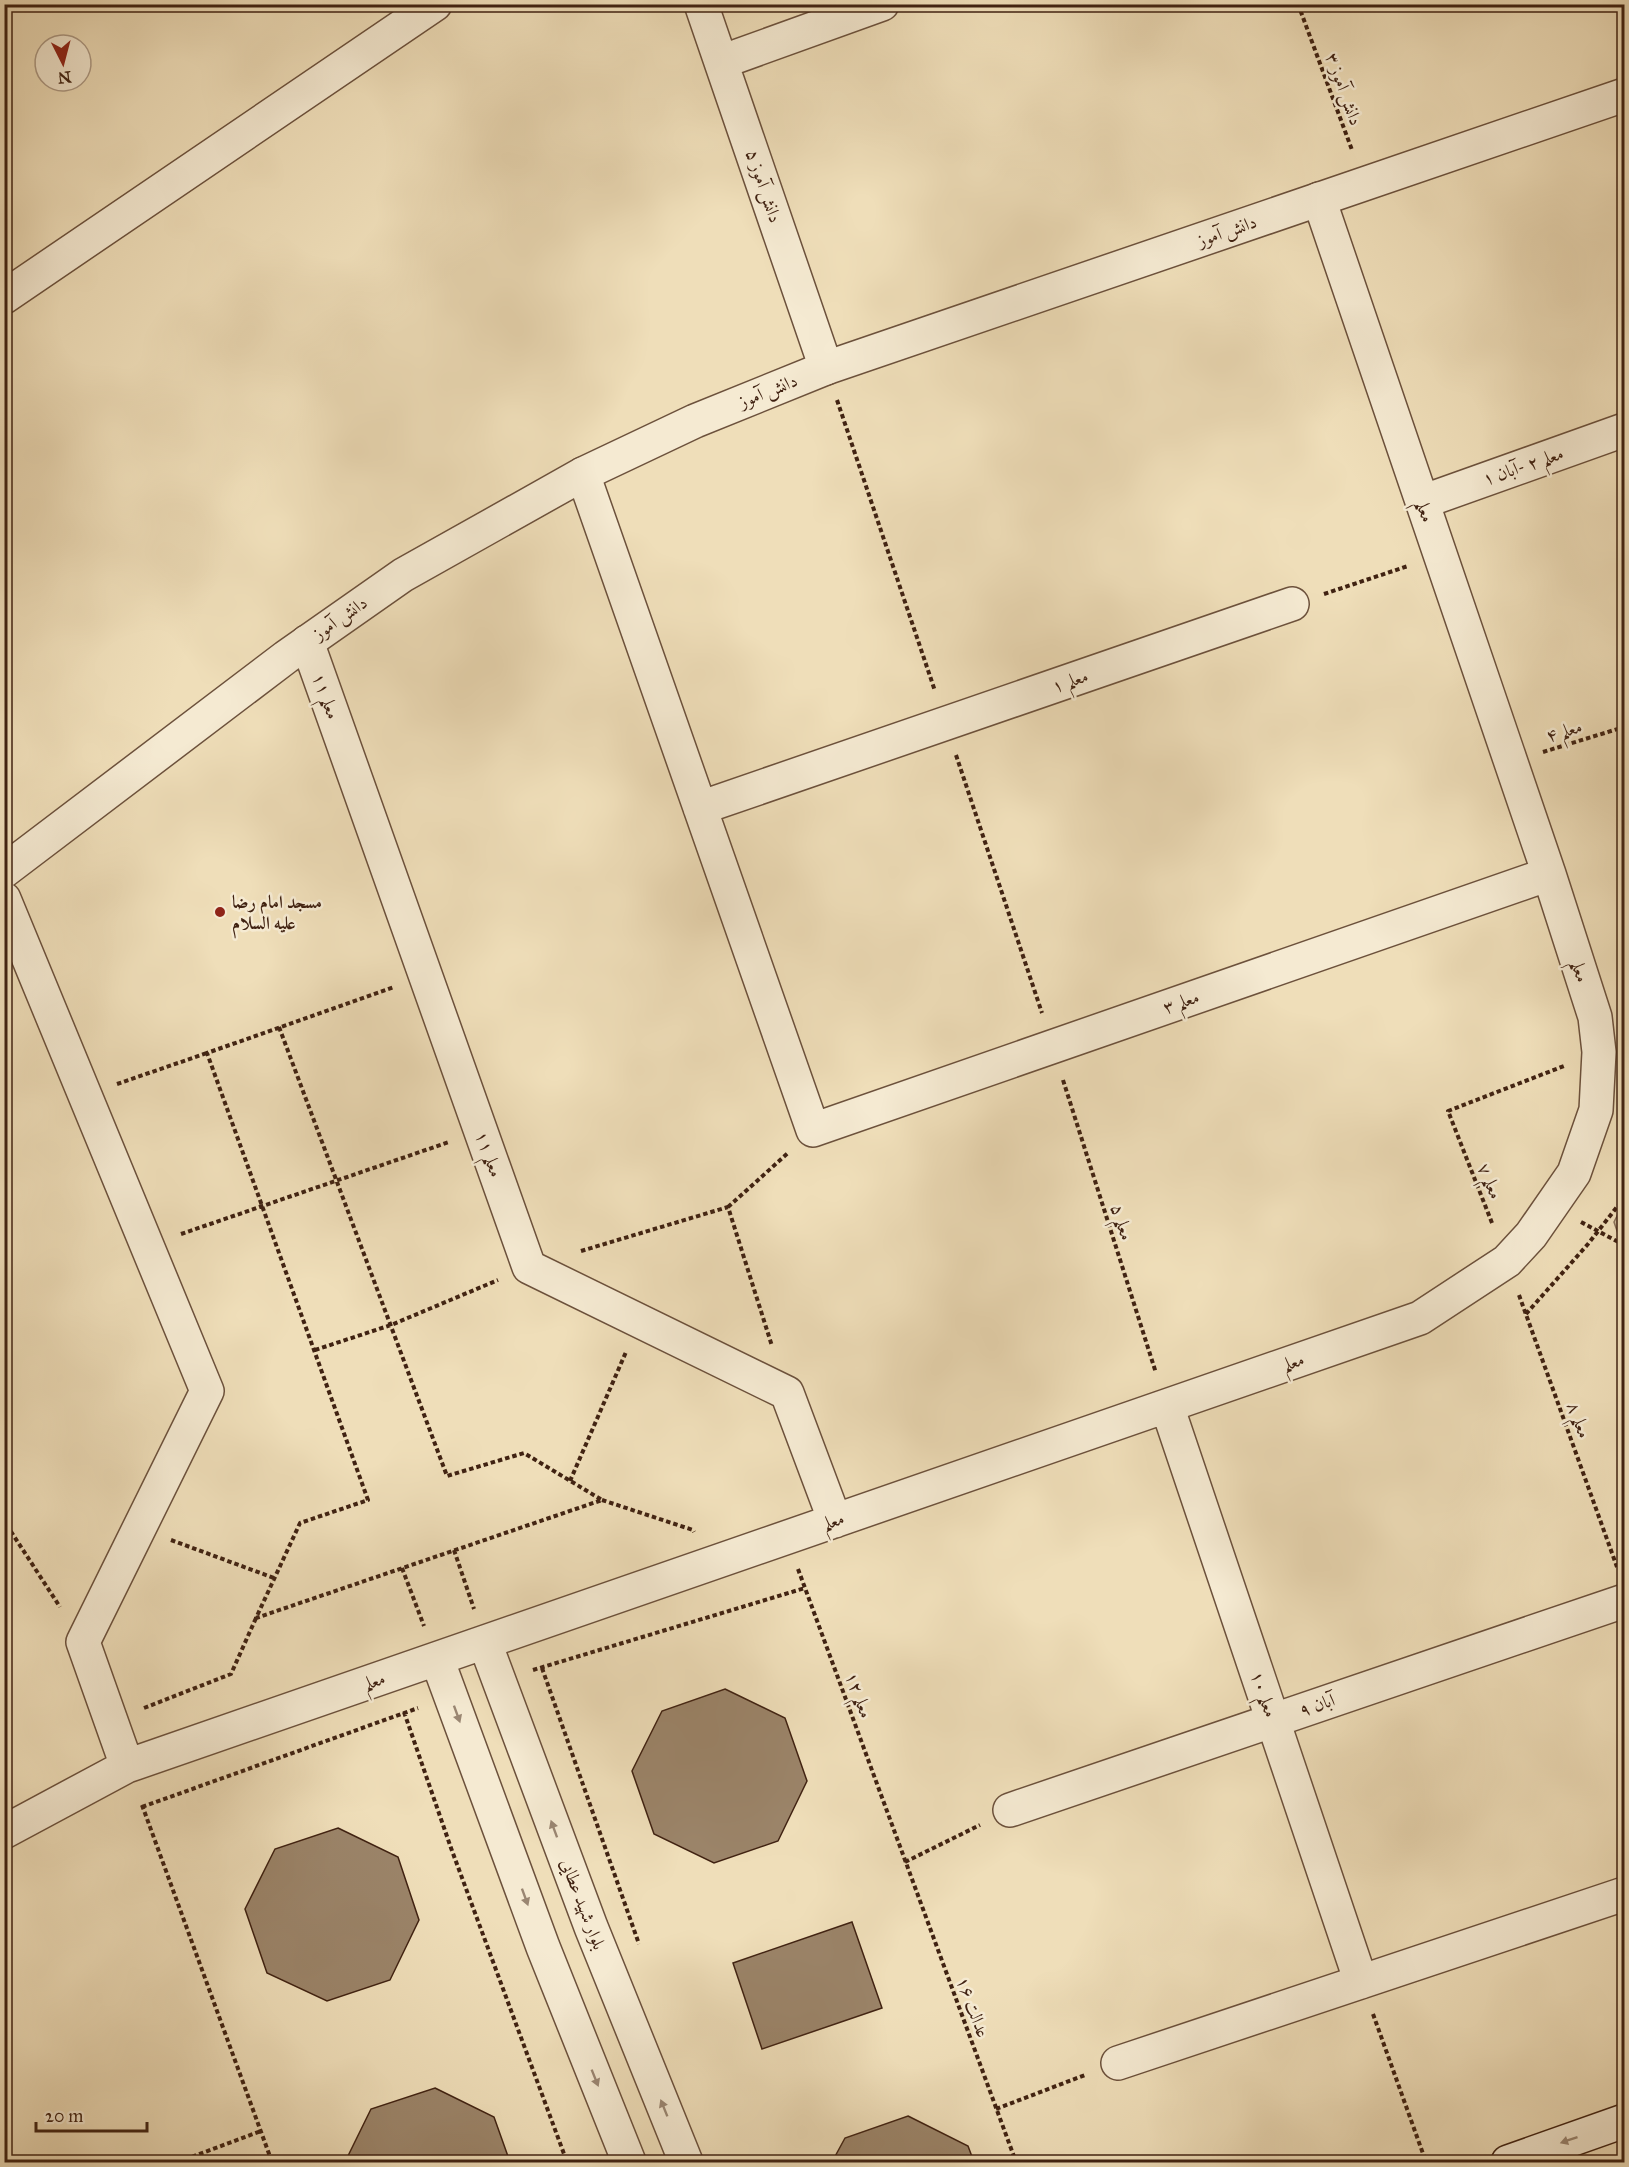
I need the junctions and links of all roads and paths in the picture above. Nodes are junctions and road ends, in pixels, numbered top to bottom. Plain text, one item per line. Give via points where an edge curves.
1 (435, 4) edge
2 (701, 4) edge
3 (882, 4) edge
4 (1298, 4) edge
5 (721, 62) junction
6 (1624, 95) edge
7 (1364, 184) junction
8 (1319, 199) junction
9 (4, 297) edge
10 (826, 368) junction
11 (1624, 430) edge
12 (583, 474) junction
13 (1422, 502) junction
14 (1440, 556) junction
15 (1292, 604) joint
16 (307, 642) junction
17 (1624, 727) edge
18 (1511, 762) junction
19 (700, 808) junction
20 (4, 871) edge
21 (1549, 874) junction
22 (4, 899) edge
23 (426, 976) junction
24 (279, 1027) junction
25 (1053, 1047) junction
26 (1599, 1052) junction
27 (207, 1053) junction
28 (85, 1095) junction
29 (813, 1130) junction
30 (481, 1131) junction
31 (337, 1181) junction
32 (1624, 1198) edge
33 (1551, 1205) junction
34 (263, 1206) junction
35 (728, 1207) junction
36 (1598, 1231) junction
37 (1624, 1245) edge
38 (147, 1246) junction
39 (1508, 1261) junction
40 (529, 1267) junction
41 (1526, 1314) junction
42 (639, 1321) junction
43 (391, 1325) junction
44 (315, 1350) junction
45 (787, 1392) junction
46 (1167, 1406) junction
47 (570, 1481) junction
48 (602, 1500) junction
49 (835, 1521) junction
50 (139, 1528) junction
51 (4, 1530) edge
52 (787, 1538) junction
53 (454, 1550) junction
54 (706, 1566) junction
55 (402, 1568) junction
56 (274, 1578) junction
57 (1623, 1589) edge
58 (256, 1618) junction
59 (83, 1642) junction
60 (485, 1643) junction
61 (437, 1659) junction
62 (542, 1668) dead end
63 (392, 1675) junction
64 (111, 1720) junction
65 (1273, 1720) junction
66 (127, 1766) junction
67 (1010, 1810) joint
68 (4, 1832) edge
69 (905, 1862) junction
70 (1624, 1894) edge
71 (640, 1947) dead end
72 (1361, 1982) junction
73 (1118, 2063) joint
74 (996, 2109) junction
75 (1624, 2121) edge
76 (261, 2131) junction
77 (178, 2163) edge
78 (272, 2163) edge
79 (567, 2163) edge
80 (629, 2163) edge
81 (686, 2163) edge
82 (1016, 2163) edge
83 (1426, 2163) edge
84 (1508, 2163) edge

1 - 9 street
2 - 5 street, دانش آموز ۵
3 - 5 street
4 - 7 path, دانش آموز ۳
5 - 10 street, دانش آموز ۵
6 - 7 street, دانش آموز
7 - 8 street, دانش آموز
8 - 10 street, دانش آموز
8 - 13 street, معلم
10 - 12 street, دانش آموز via 694,421
11 - 13 street, معلم ۲ -آبان ۱
12 - 16 street, دانش آموز via 402,575
12 - 19 street
13 - 14 street, معلم
14 - 15 path
14 - 18 street, معلم
15 - 19 street, معلم ۱
16 - 20 street, دانش آموز
16 - 23 street, معلم ۱۱
17 - 18 path, معلم ۴
18 - 21 street, معلم
19 - 29 street
21 - 25 street, معلم ۳
21 - 26 street, معلم via 1595,1017
22 - 28 street
23 - 24 path
23 - 30 street, معلم ۱۱
24 - 27 path
24 - 31 path
25 - 29 street, معلم ۳
25 - 46 path, معلم ۵
26 - 33 street, معلم via 1596,1110 1574,1173
26 - 39 path, معلم ۷ via 1448,1111
27 - 28 path
27 - 34 path
28 - 38 street
29 - 35 path
30 - 31 path
30 - 40 street, معلم ۱۱
31 - 34 path
31 - 43 path
32 - 36 path
33 - 36 path
33 - 39 street, معلم
34 - 38 path
34 - 44 path
35 - 40 path
35 - 45 path
36 - 37 path
36 - 41 path
38 - 50 street via 207,1391
39 - 41 path, معلم ۸
39 - 46 street, معلم via 1420,1318
40 - 42 street
40 - 43 path
41 - 57 path, معلم ۸
42 - 45 street
42 - 47 path
43 - 44 path
43 - 47 path via 447,1476 524,1454
44 - 56 path via 368,1500 300,1523
45 - 49 street
46 - 49 street, معلم
46 - 65 street, معلم ۱۰
47 - 48 path
48 - 53 path
48 - 54 path via 693,1530
49 - 52 street, معلم
50 - 56 path
50 - 59 street
51 - 59 path via 10,1530
52 - 54 street, معلم
52 - 69 path, معلم ۱۲
53 - 55 path
53 - 60 path
54 - 60 street, معلم
55 - 58 path
55 - 61 path
56 - 58 path
57 - 65 street, آبان ۹
58 - 64 path via 231,1674
59 - 64 street
60 - 61 street, معلم
81 -> 60 street, بلوار شهید عطایی via 591,1927
61 - 63 street, معلم
61 -> 80 street via 543,1947
62 - 71 path
63 - 66 street, معلم
63 - 79 path
64 - 66 street
65 - 67 street, آبان ۹
65 - 72 street, معلم ۱۰
66 - 68 street, معلم
66 - 76 path
67 - 69 path
69 - 74 path, عدالت ۱۶
70 - 72 street
72 - 73 street
72 - 83 path
73 - 74 path
74 - 82 path, عدالت ۱۶
75 -> 84 street
76 - 77 path
76 - 78 path

